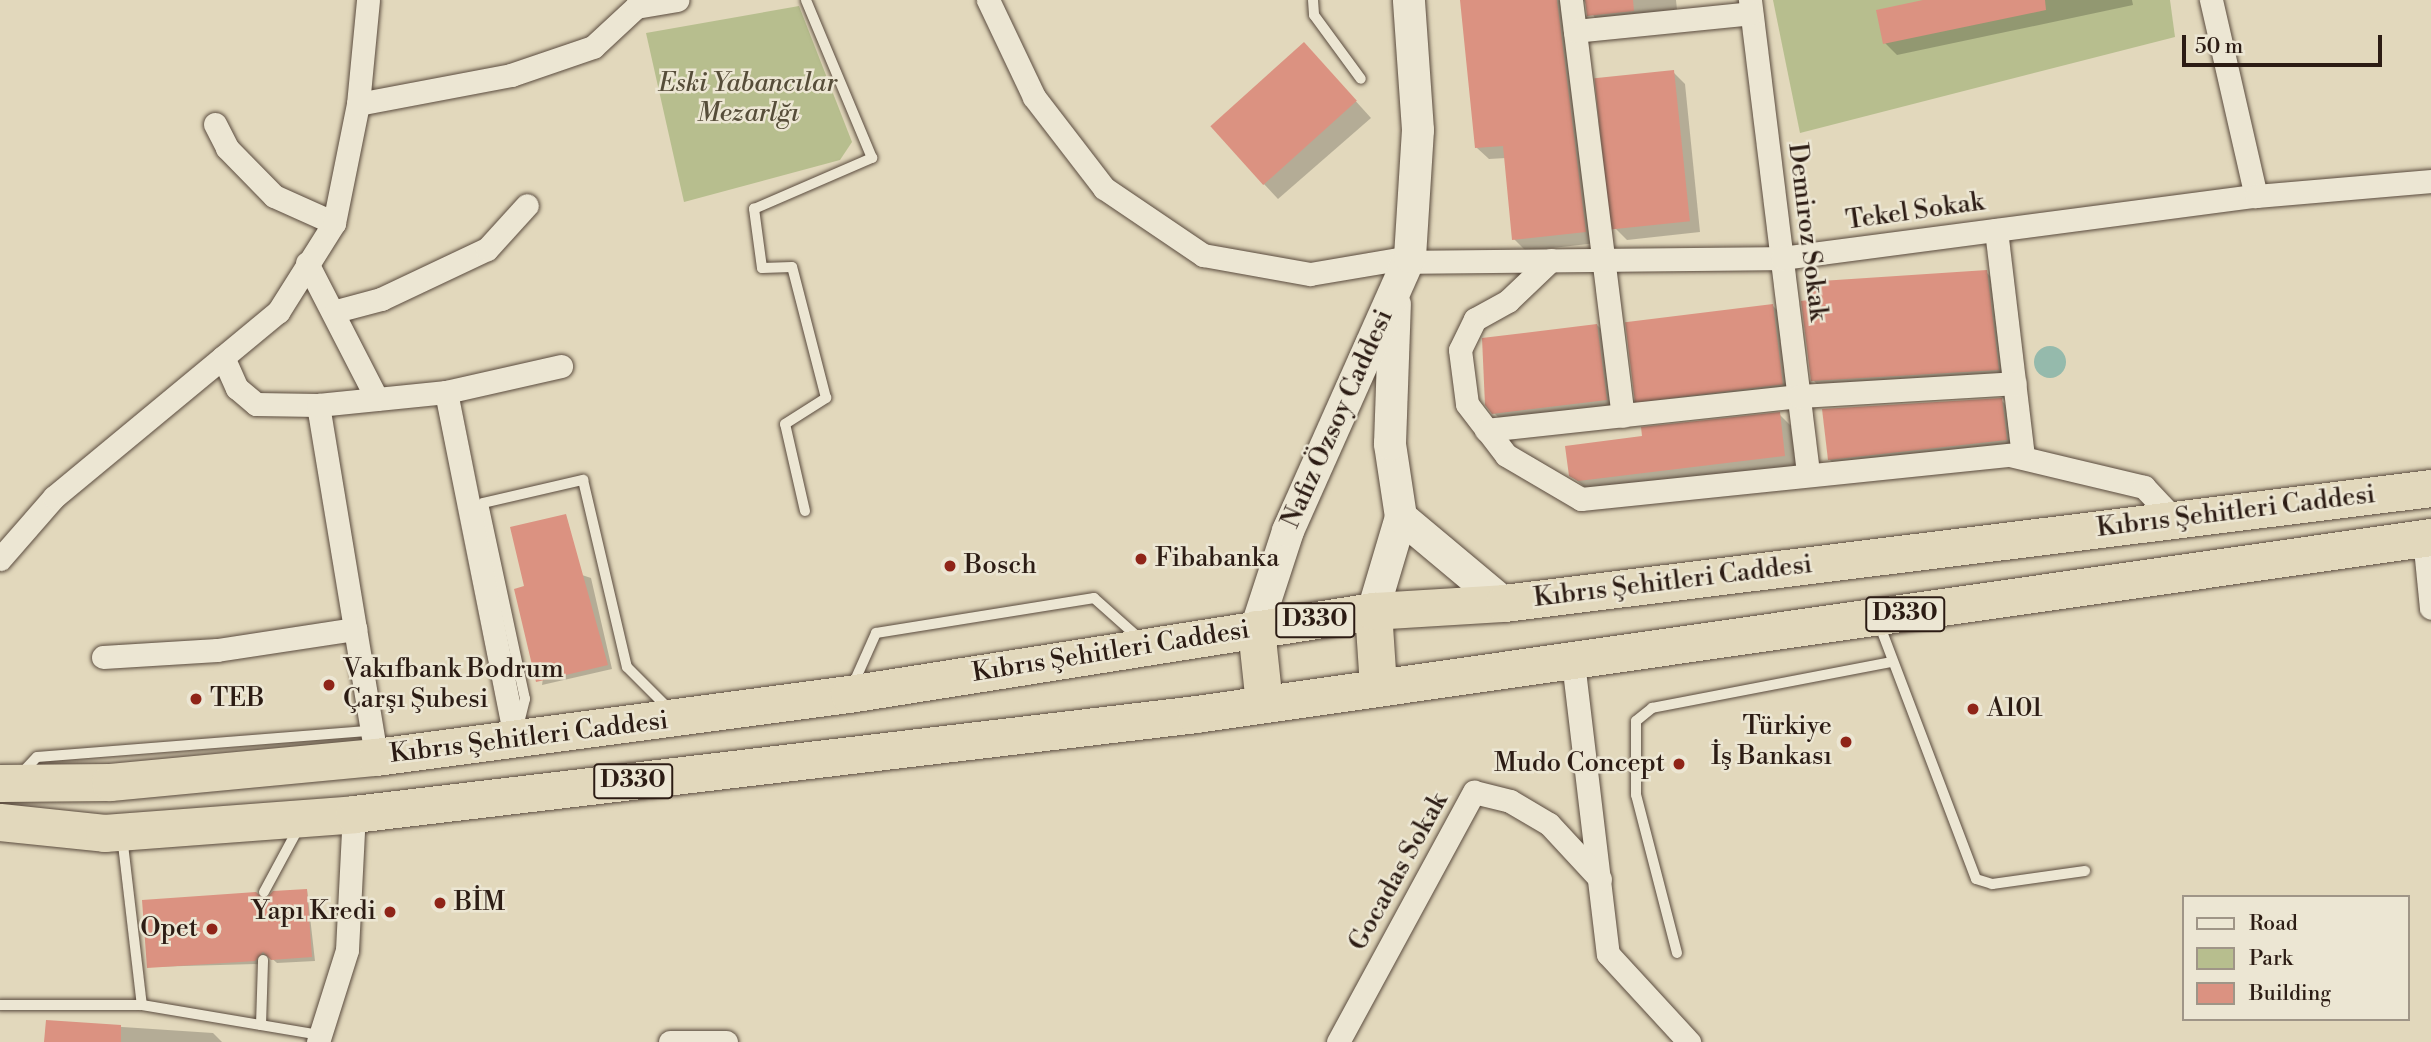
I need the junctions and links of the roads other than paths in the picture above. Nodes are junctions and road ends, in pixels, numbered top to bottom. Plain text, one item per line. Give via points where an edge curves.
1 (368, 0) edge
2 (677, 0) edge
3 (806, 0) edge
4 (988, 0) edge
5 (1313, 0) edge
6 (1409, 0) edge
7 (1572, 0) edge
8 (2211, 0) edge
9 (1750, 7) edge
10 (1575, 31) junction
11 (1361, 79) dead end
12 (358, 104) junction
13 (215, 124) dead end
14 (2431, 181) edge
15 (2256, 196) junction
16 (527, 205) dead end
17 (334, 223) junction
18 (1996, 230) junction
19 (1782, 258) junction
20 (1551, 260) junction
21 (1602, 260) junction
22 (307, 264) junction
23 (1403, 269) junction
24 (336, 311) junction
25 (223, 357) junction
26 (561, 366) dead end
27 (2015, 383) junction
28 (446, 392) junction
29 (1798, 396) junction
30 (377, 399) junction
31 (318, 405) junction
32 (1623, 416) junction
33 (1486, 430) junction
34 (2023, 457) junction
35 (1808, 472) junction
36 (2431, 488) edge
37 (806, 511) dead end
38 (1401, 517) junction
39 (2175, 520) junction
40 (2427, 537) edge
41 (0, 559) edge
42 (1504, 603) junction
43 (2431, 608) edge
44 (1373, 611) junction
45 (1877, 618) junction
46 (355, 629) junction
47 (1256, 629) junction
48 (1147, 645) junction
49 (103, 657) dead end
50 (1573, 662) junction
51 (1890, 662) junction
52 (1378, 686) junction
53 (849, 694) junction
54 (1264, 704) junction
55 (678, 718) junction
56 (515, 736) junction
57 (373, 744) junction
58 (5, 785) edge
59 (354, 814) junction
60 (304, 818) junction
61 (0, 822) edge
62 (121, 831) junction
63 (2085, 871) dead end
64 (1600, 879) junction
65 (264, 892) dead end
66 (1677, 953) dead end
67 (263, 960) dead end
68 (142, 1004) junction
69 (0, 1005) edge
70 (261, 1025) junction
71 (319, 1039) edge
72 (670, 1042) edge
73 (726, 1042) edge
74 (1338, 1042) edge
75 (1689, 1042) edge

1 - 12 street
2 - 12 street via 636,7 593,47 511,75
3 - 37 lane via 872,159 754,209 762,268 792,267 826,398 785,424
4 - 23 street, Tekel Sokak via 1034,97 1104,188 1203,255 1310,274
5 - 11 lane via 1314,15
6 - 23 main road, Nafiz Özsoy Caddesi via 1419,130
7 - 10 street
8 - 15 street
9 - 10 street
9 - 19 street, Demiroz Sokak
10 - 21 street
12 - 17 street
13 - 17 street via 227,148 274,196
14 - 15 street, Tekel Sokak
15 - 18 street, Tekel Sokak
16 - 24 street via 487,249 381,299
17 - 22 street
18 - 19 street, Tekel Sokak
18 - 27 street
19 - 21 street, Tekel Sokak
19 - 29 street, Demiroz Sokak
20 - 21 street, Tekel Sokak
20 - 23 street, Tekel Sokak
20 - 33 street via 1508,301 1475,319 1460,350 1467,404
21 - 32 street
22 - 24 street
22 - 25 street via 278,312
23 - 38 main road, Nafiz Özsoy Caddesi via 1390,444
23 - 47 main road, Nafiz Özsoy Caddesi via 1288,531
24 - 30 street
25 - 31 street via 237,388 256,404
25 - 41 street via 54,497
26 - 28 street
27 - 29 street
27 - 34 street
28 - 30 street
28 - 56 street
29 - 32 street
29 - 35 street, Demiroz Sokak
30 - 31 street
31 - 46 street
32 - 33 street
33 - 35 street via 1506,455 1581,499
34 - 35 street
34 - 39 street via 2144,487
36 - 39 highway, Kıbrıs Şehitleri Caddesi / D330
38 - 42 main road
38 - 44 main road, Nafiz Özsoy Caddesi
39 - 42 highway, Kıbrıs Şehitleri Caddesi / D330
40 - 43 street
40 - 45 highway, Kıbrıs Şehitleri Caddesi / D330
42 - 44 highway, Kıbrıs Şehitleri Caddesi / D330
44 - 47 highway, Kıbrıs Şehitleri Caddesi / D330
44 - 52 highway
45 - 50 highway, Kıbrıs Şehitleri Caddesi / D330
45 - 51 lane
46 - 49 street via 217,650
46 - 57 street
47 - 48 highway, Kıbrıs Şehitleri Caddesi / D330
47 - 54 highway
48 - 53 highway, Kıbrıs Şehitleri Caddesi / D330
48 - 53 lane via 1094,598 876,633
50 - 52 highway, Kıbrıs Şehitleri Caddesi / D330
50 - 64 street
51 - 63 lane via 1976,879 1992,884
51 - 66 lane via 1652,708 1636,720 1636,795
52 - 54 highway, Kıbrıs Şehitleri Caddesi / D330
53 - 55 highway, Kıbrıs Şehitleri Caddesi / D330
54 - 59 highway, Kıbrıs Şehitleri Caddesi / D330
55 - 56 highway, Kıbrıs Şehitleri Caddesi / D330
55 - 56 lane via 627,667 583,480 483,503 525,699
56 - 57 highway, Kıbrıs Şehitleri Caddesi / D330
57 - 58 highway, Kıbrıs Şehitleri Caddesi / D330
59 - 60 highway, Kıbrıs Şehitleri Caddesi / D330
59 - 71 street via 347,950
60 - 62 highway, Kıbrıs Şehitleri Caddesi / D330
60 - 65 lane
61 - 62 highway, Kıbrıs Şehitleri Caddesi / D330
62 - 68 lane
64 - 74 street, Gocadas Sokak via 1549,824 1510,801 1474,792
64 - 75 street via 1608,954
67 - 70 lane
68 - 69 lane
68 - 70 lane
70 - 71 lane
72 - 73 street

